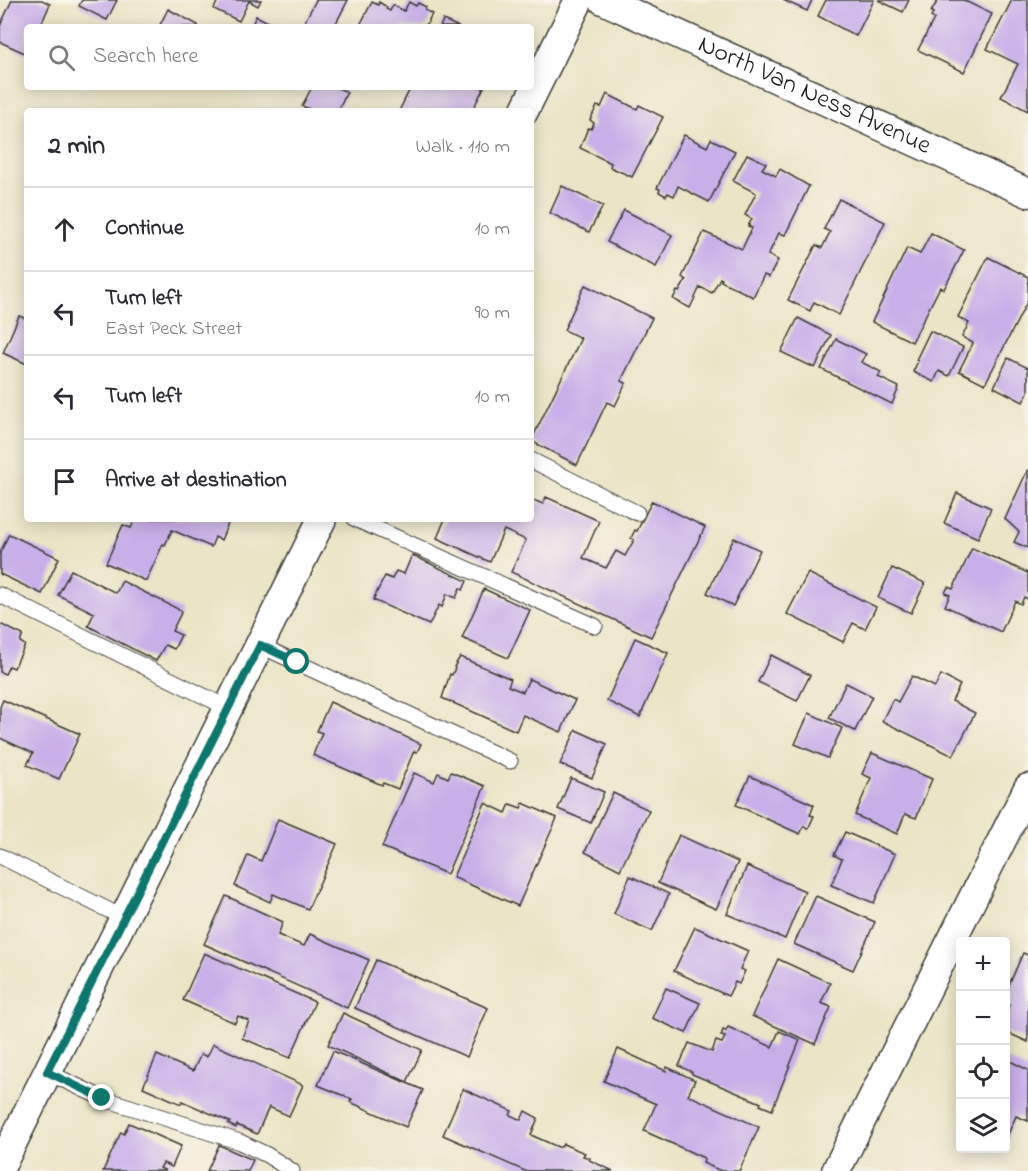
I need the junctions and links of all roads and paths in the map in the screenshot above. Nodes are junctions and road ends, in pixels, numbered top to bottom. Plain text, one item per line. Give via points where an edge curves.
1 (579, 0) edge
2 (603, 0) edge
3 (525, 108) edge
4 (1028, 193) edge
5 (534, 462) edge
6 (637, 513) dead end
7 (321, 522) edge
8 (362, 522) edge
9 (0, 595) edge
10 (595, 626) dead end
11 (260, 645) junction
12 (228, 708) junction
13 (510, 761) dead end
14 (1028, 788) edge
15 (0, 856) edge
16 (124, 918) junction
17 (47, 1072) junction
18 (0, 1168) edge
19 (292, 1171) edge
20 (836, 1171) edge

1 - 3 street
2 - 4 street, North Van Ness Avenue
5 - 6 lane
7 - 11 street
8 - 10 lane
9 - 12 lane
11 - 12 street
11 - 13 lane
12 - 16 street
14 - 20 street
15 - 16 lane
16 - 17 street
17 - 18 street
17 - 19 lane via 102,1098 240,1142

